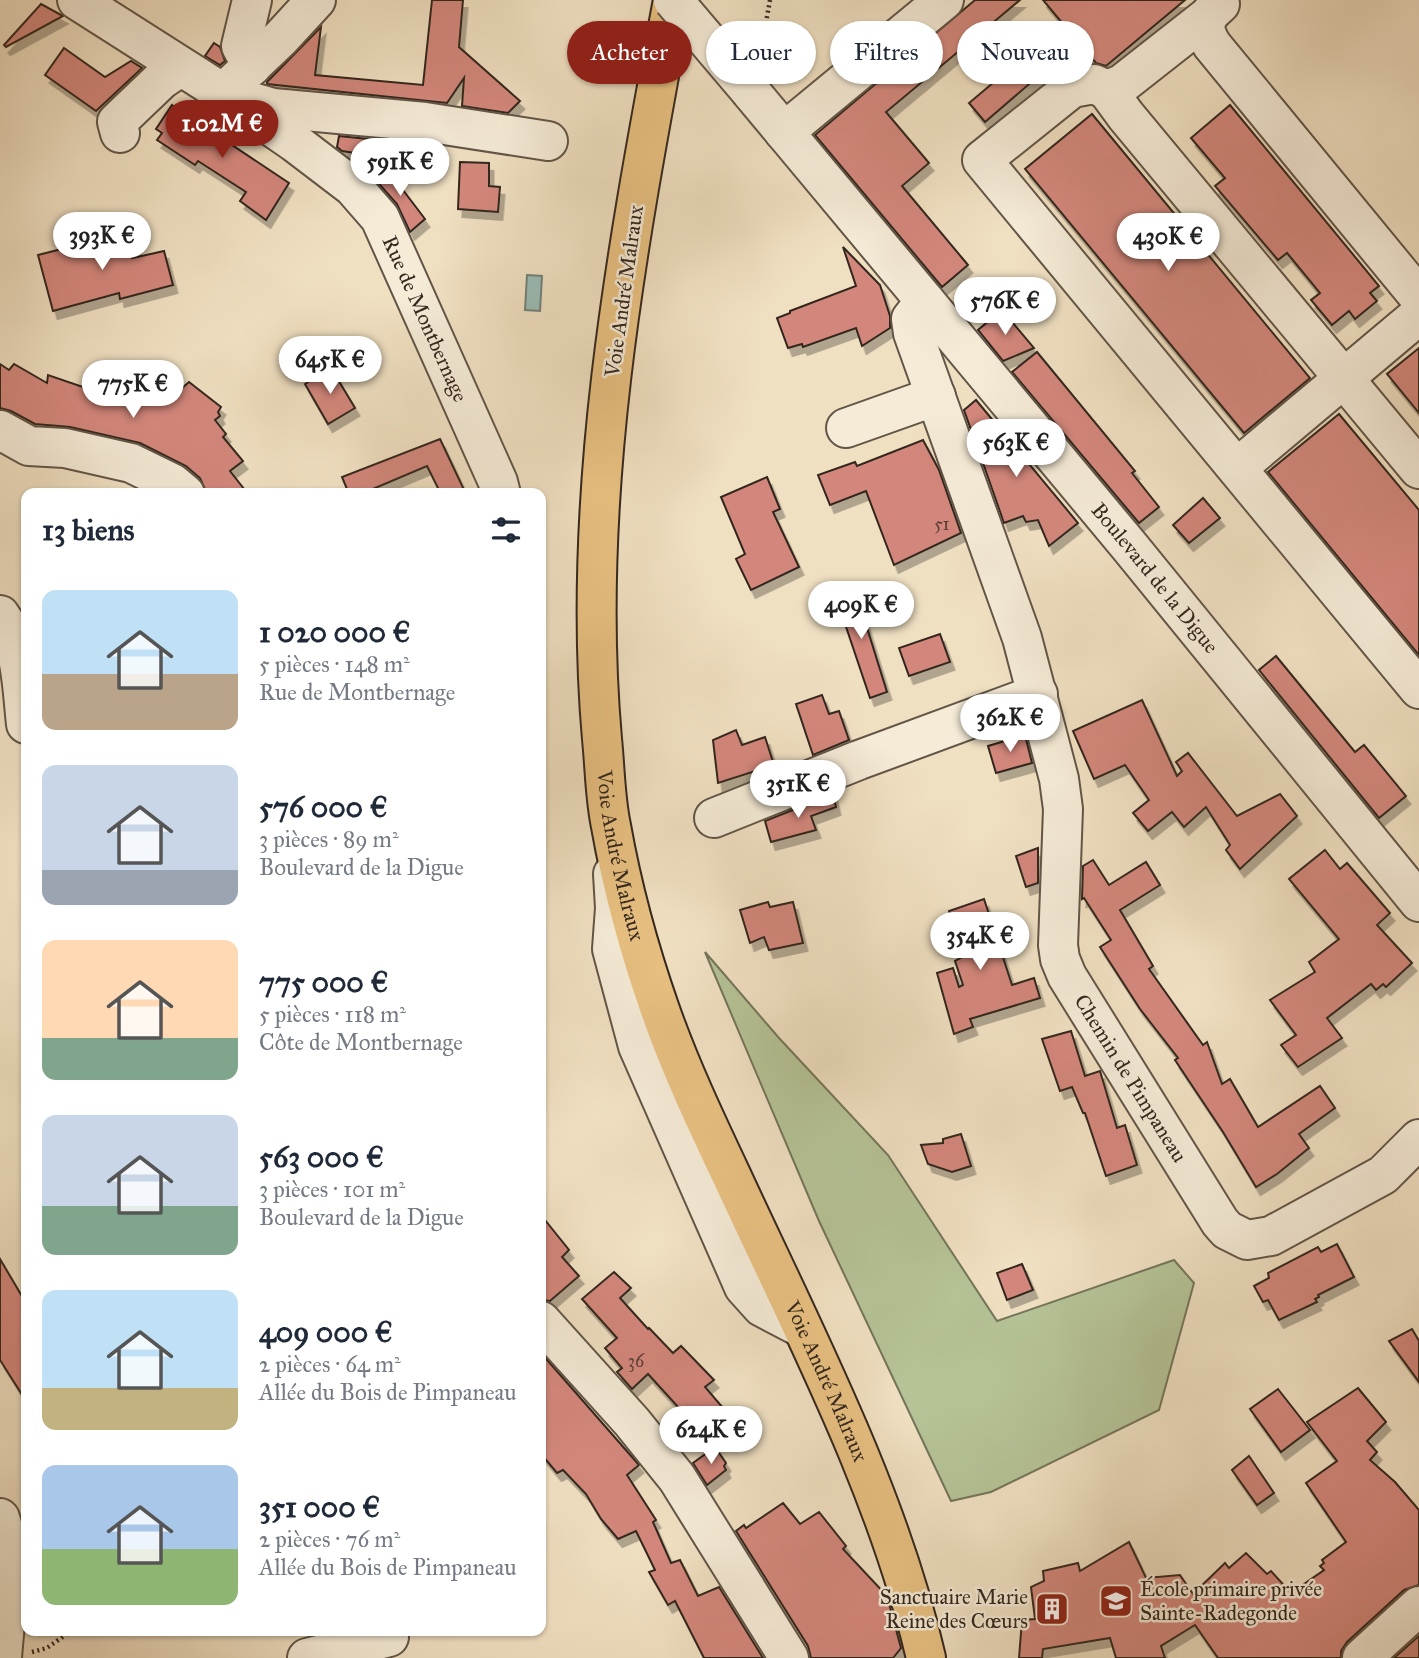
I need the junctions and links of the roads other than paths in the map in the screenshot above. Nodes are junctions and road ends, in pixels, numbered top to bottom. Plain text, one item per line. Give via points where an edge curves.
1 (77, 0) edge
2 (252, 0) edge
3 (316, 0) edge
4 (673, 0) edge
5 (695, 0) edge
6 (930, 4) edge
7 (1215, 9) edge
8 (252, 66) junction
9 (180, 67) junction
10 (1107, 89) junction
11 (223, 93) junction
12 (114, 128) dead end
13 (785, 132) junction
14 (548, 141) dead end
15 (1419, 297) edge
16 (925, 301) junction
17 (1419, 315) edge
18 (1343, 378) junction
19 (936, 396) junction
20 (846, 428) dead end
21 (10, 442) edge
22 (1237, 468) junction
23 (1419, 469) edge
24 (178, 488) edge
25 (500, 488) edge
26 (0, 615) edge
27 (21, 687) edge
28 (1419, 689) edge
29 (1038, 694) junction
30 (714, 818) dead end
31 (1419, 902) edge
32 (1419, 1139) edge
33 (546, 1327) edge
34 (893, 1514) junction
35 (0, 1518) edge
36 (1419, 1606) edge
37 (389, 1637) dead end
38 (7, 1651) edge
39 (307, 1658) edge
40 (789, 1658) edge
41 (926, 1658) edge
42 (949, 1658) edge
43 (1362, 1658) edge

1 - 9 street, Rue de Montbernage
2 - 8 street via 241,46
3 - 8 street
4 - 13 street, Boulevard de la Digue, bridge via 755,77
4 - 34 main road, Voie André Malraux via 638,191 604,450 596,588 598,696 610,823 631,917 660,1010 695,1097 858,1453
5 - 34 main road, Voie André Malraux via 655,207 628,449 620,670 633,814 652,907 681,1000 709,1073 877,1444
6 - 13 street
7 - 10 street via 1122,84
7 - 15 street via 1204,28 1212,45
8 - 11 street
9 - 11 street, Rue de Montbernage
9 - 12 street
10 - 18 street
10 - 22 street via 1094,84 1072,88 982,160
11 - 14 street via 273,107 425,122
11 - 25 street, Rue de Montbernage via 353,187 380,218
13 - 16 street, Boulevard de la Digue
16 - 19 street, Chemin de Pimpaneau via 913,314 911,326
16 - 31 street, Boulevard de la Digue
17 - 18 street
18 - 22 street
18 - 23 street
19 - 20 street
19 - 29 street, Chemin de Pimpaneau
21 - 24 street via 131,463
22 - 28 street
26 - 27 street via 8,626
29 - 30 street
29 - 32 street, Chemin de Pimpaneau via 1062,794 1060,959 1220,1222 1247,1240 1271,1236 1383,1175
33 - 40 street via 677,1478
34 - 41 main road, Voie André Malraux
34 - 42 main road, Voie André Malraux via 930,1585
35 - 38 street via 7,1547
36 - 43 street
37 - 39 street

